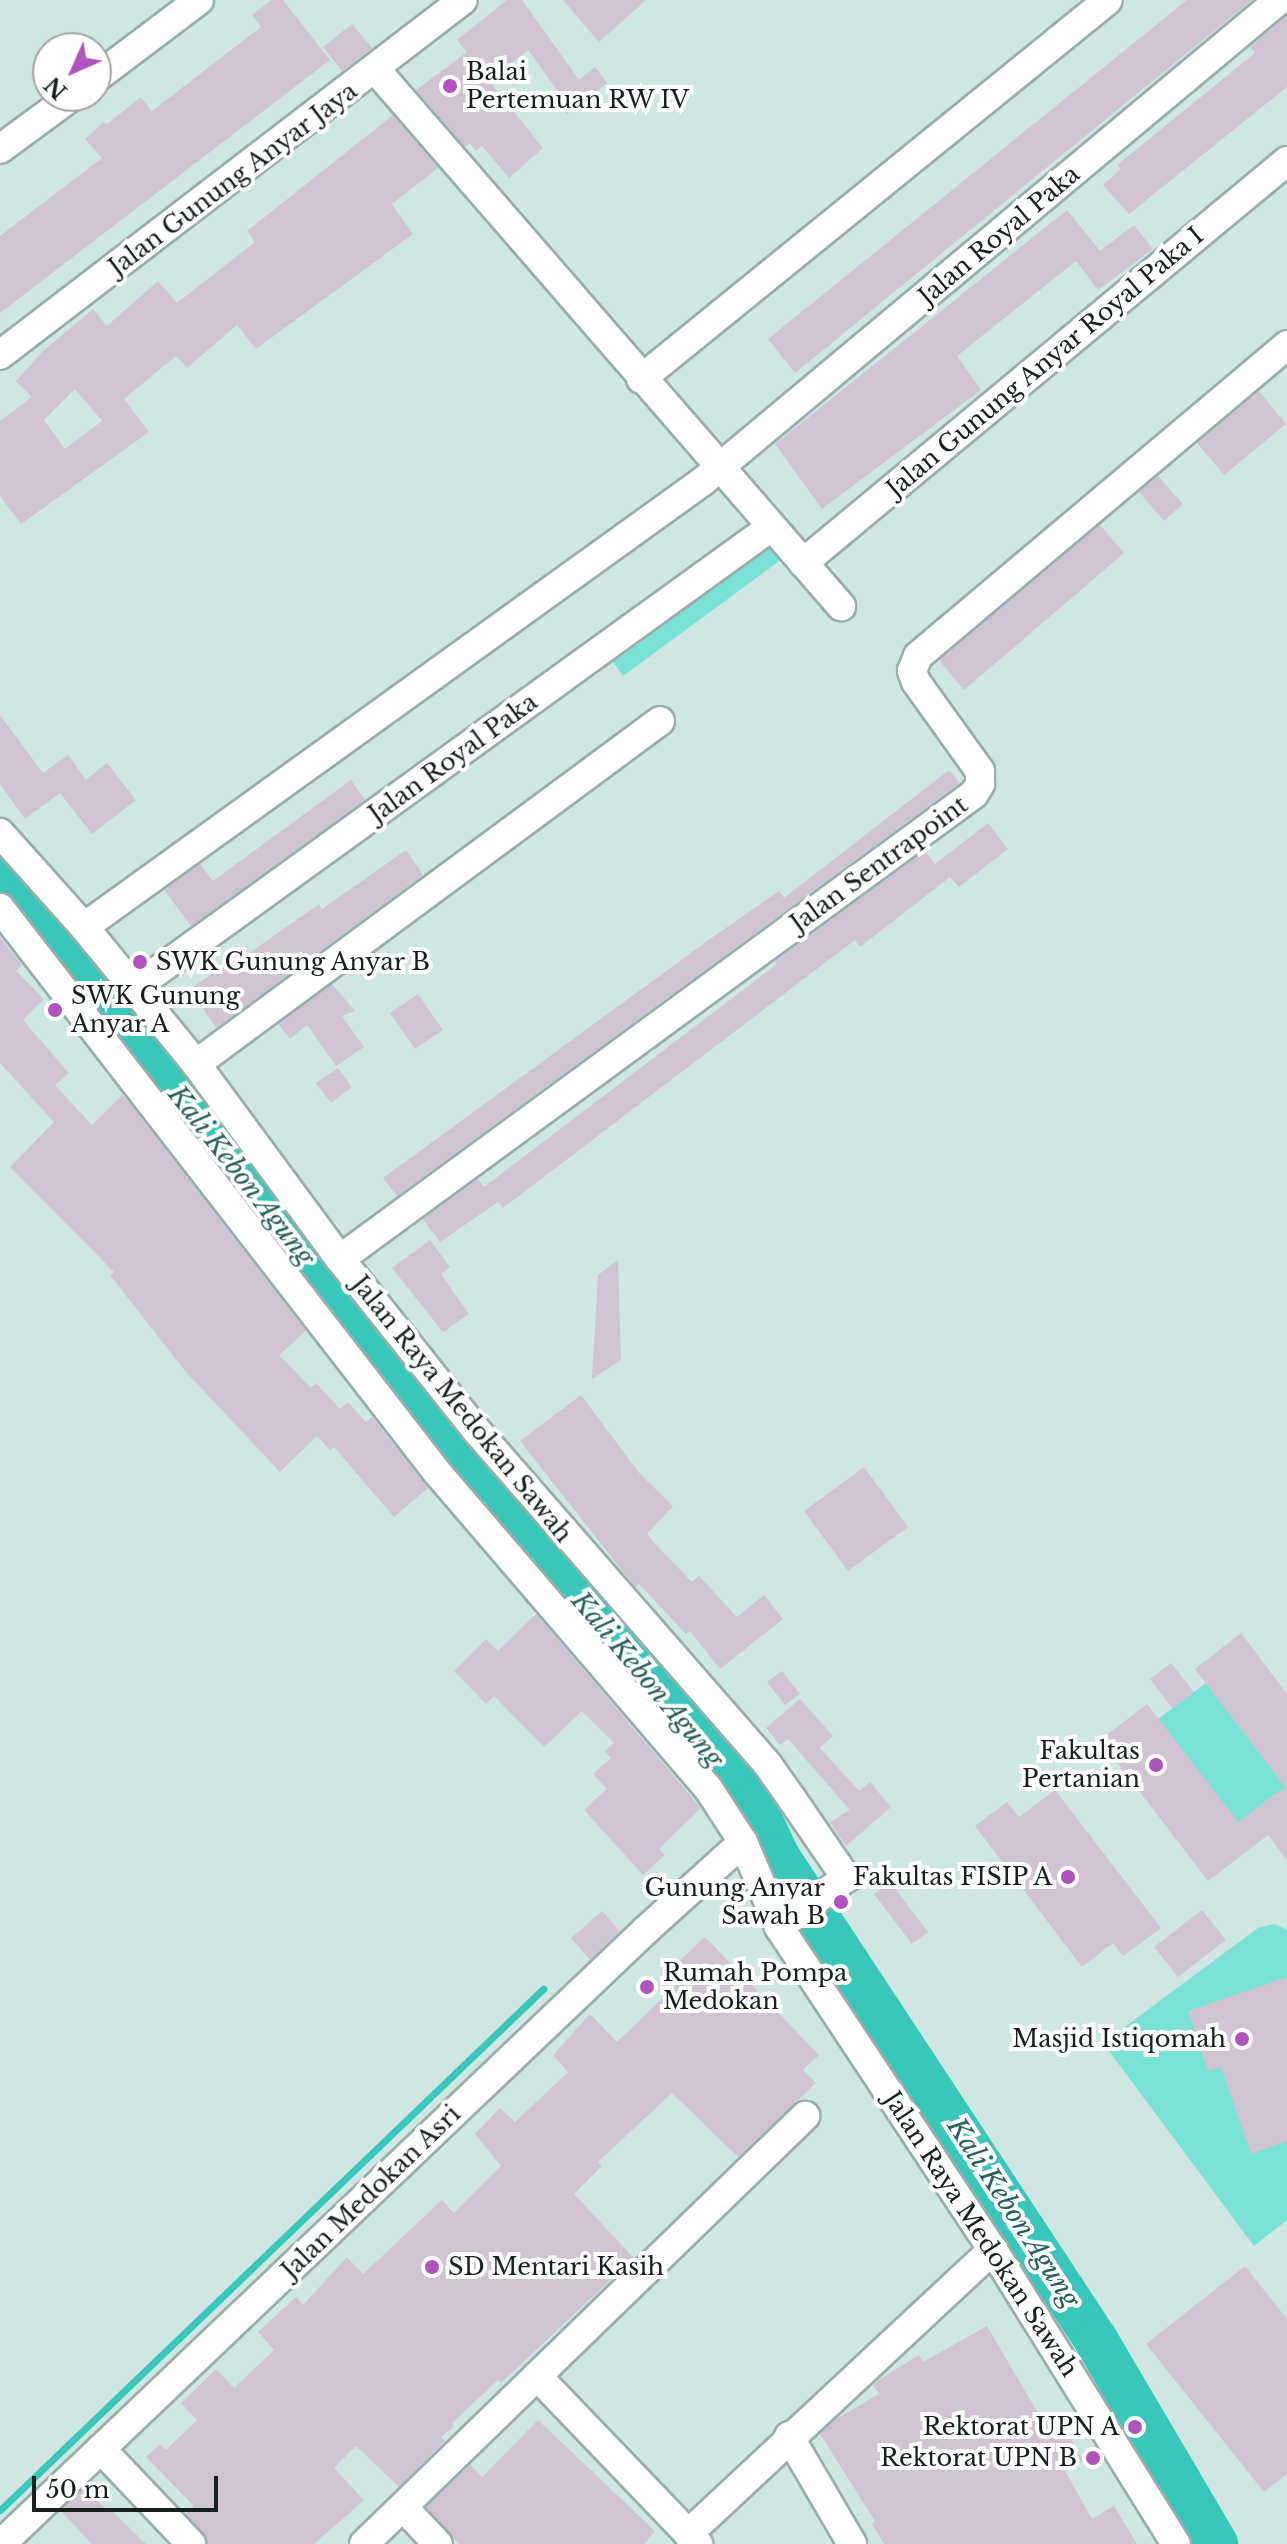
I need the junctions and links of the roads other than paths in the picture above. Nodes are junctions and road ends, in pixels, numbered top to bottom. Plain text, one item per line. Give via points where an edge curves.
1 (199, 0) edge
2 (463, 0) edge
3 (1108, 0) edge
4 (1279, 0) edge
5 (112, 66) edge
6 (376, 70) junction
7 (50, 112) edge
8 (0, 149) edge
9 (1287, 161) edge
10 (1287, 345) edge
11 (0, 355) edge
12 (641, 379) junction
13 (719, 469) junction
14 (771, 527) junction
15 (803, 563) junction
16 (841, 606) dead end
17 (660, 721) dead end
18 (0, 833) edge
19 (0, 908) edge
20 (84, 927) junction
21 (134, 988) junction
22 (196, 1064) junction
23 (340, 1259) junction
24 (743, 1842) junction
25 (786, 1922) junction
26 (805, 2116) dead end
27 (993, 2250) junction
28 (537, 2376) junction
29 (789, 2436) junction
30 (101, 2449) junction
31 (403, 2507) junction
32 (693, 2539) edge
33 (1, 2544) edge
34 (191, 2544) edge
35 (364, 2544) edge
36 (438, 2544) edge
37 (852, 2544) edge
38 (1176, 2544) edge

1 - 5 street
2 - 6 street, Jalan Gunung Anyar Jaya
3 - 12 street
4 - 13 street, Jalan Royal Paka
6 - 11 street, Jalan Gunung Anyar Jaya
6 - 12 street
7 - 8 street
9 - 15 street, Jalan Gunung Anyar Royal Paka I
10 - 23 street, Jalan Sentrapoint via 918,656 912,671 916,682 980,771 974,794
12 - 13 street
13 - 14 street
13 - 20 street, Jalan Royal Paka
14 - 15 street
14 - 21 street, Jalan Royal Paka
15 - 16 street
17 - 22 street
18 - 20 street, Jalan Raya Medokan Sawah
19 - 24 street, Jalan Raya Medokan Sawah via 436,1471 708,1788
20 - 21 street, Jalan Raya Medokan Sawah
21 - 22 street, Jalan Raya Medokan Sawah
22 - 23 street, Jalan Raya Medokan Sawah
23 - 25 street, Jalan Raya Medokan Sawah via 476,1430 768,1765 846,1878
24 - 25 street, Jalan Raya Medokan Sawah
24 - 30 street, Jalan Medokan Asri
25 - 27 street, Jalan Raya Medokan Sawah
26 - 28 street
27 - 29 street
27 - 38 street, Jalan Raya Medokan Sawah
28 - 31 street
28 - 32 street
29 - 32 street
29 - 37 street
30 - 33 street, Jalan Medokan Asri
30 - 34 street
31 - 35 street
31 - 36 street

